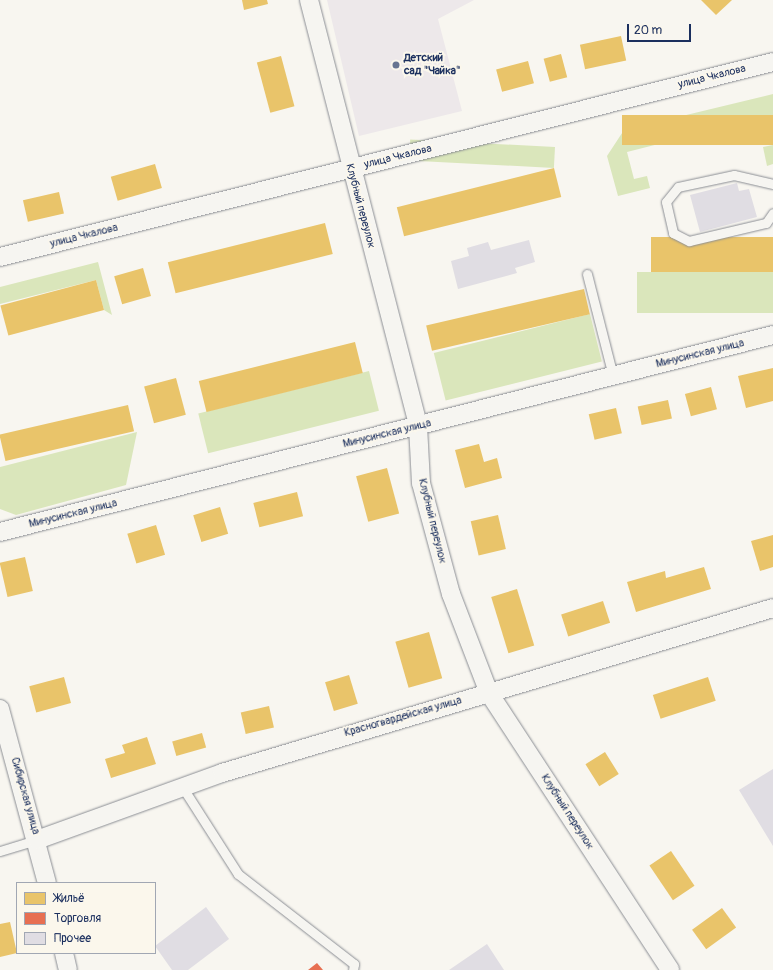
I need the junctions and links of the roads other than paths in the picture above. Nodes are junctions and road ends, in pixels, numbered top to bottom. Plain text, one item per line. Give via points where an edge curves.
1 (309, 0) edge
2 (773, 62) edge
3 (350, 169) junction
4 (773, 184) edge
5 (773, 213) edge
6 (0, 257) edge
7 (587, 274) dead end
8 (773, 335) edge
9 (613, 376) junction
10 (418, 426) junction
11 (0, 532) edge
12 (773, 608) edge
13 (489, 693) junction
14 (0, 709) edge
15 (184, 788) junction
16 (37, 840) junction
17 (0, 851) edge
18 (47, 882) edge
19 (64, 954) edge
20 (68, 970) edge
21 (353, 970) edge
22 (670, 970) edge

1 - 3 street, Клубный переулок
2 - 3 street, улица Чкалова
3 - 6 street, улица Чкалова
3 - 10 street, Клубный переулок
4 - 5 lane via 734,175 678,187 666,202 673,233 689,241 766,223
7 - 9 lane
8 - 9 street, Минусинская улица
9 - 10 street, Минусинская улица
10 - 11 street, Минусинская улица
10 - 13 street, Клубный переулок via 421,484 451,594
12 - 13 street, Красногвардейская улица
13 - 15 street, Красногвардейская улица via 380,723
13 - 22 street, Клубный переулок
14 - 16 street, Сибирская улица
15 - 16 street, Красногвардейская улица
15 - 21 lane via 238,874 354,964
16 - 17 lane
16 - 18 street, Сибирская улица
19 - 20 street

